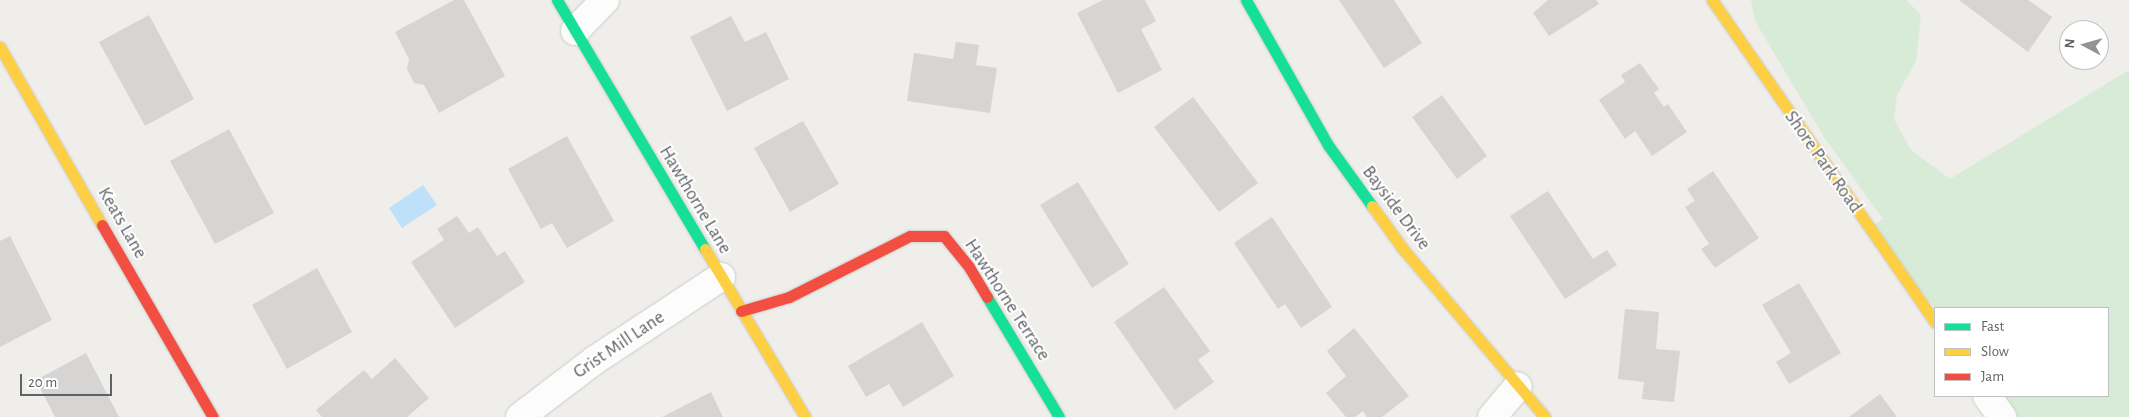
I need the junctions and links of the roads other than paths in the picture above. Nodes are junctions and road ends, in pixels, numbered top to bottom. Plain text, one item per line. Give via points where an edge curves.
1 (556, 0) edge
2 (605, 0) edge
3 (1246, 0) edge
4 (1712, 0) edge
5 (575, 31) junction
6 (0, 48) edge
7 (721, 277) junction
8 (742, 311) junction
9 (1934, 321) edge
10 (1518, 386) junction
11 (1988, 397) edge
12 (213, 417) edge
13 (520, 417) edge
14 (805, 417) edge
15 (1059, 417) edge
16 (1492, 417) edge
17 (1545, 417) edge
18 (2002, 417) edge

1 - 5 street, Hawthorne Lane
2 - 5 street
3 - 10 street, Bayside Drive via 1328,145 1403,249
4 - 9 street, Shore Park Road
5 - 7 street, Hawthorne Lane
6 - 12 street, Keats Lane
7 - 8 street, Hawthorne Lane
7 - 13 street, Grist Mill Lane via 595,360
8 - 14 street, Hawthorne Lane
8 - 15 street, Hawthorne Terrace via 789,297 910,236 944,236 969,267
10 - 16 street
10 - 17 street, Bayside Drive
11 - 18 street

